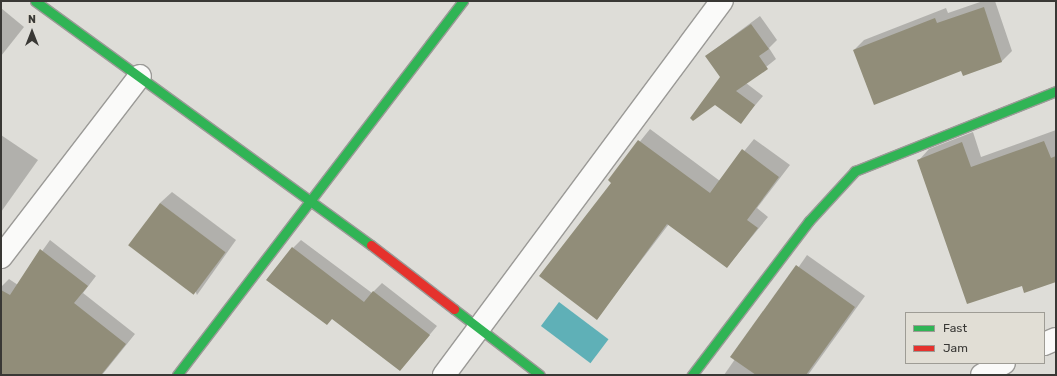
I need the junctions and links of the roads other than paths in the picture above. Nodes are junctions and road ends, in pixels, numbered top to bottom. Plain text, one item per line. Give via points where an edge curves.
1 (35, 1) edge
2 (463, 1) edge
3 (722, 1) edge
4 (140, 76) junction
5 (1056, 91) edge
6 (310, 198) junction
7 (1, 257) edge
8 (478, 330) junction
9 (1056, 339) edge
10 (1045, 344) edge
11 (1002, 364) edge
12 (177, 375) edge
13 (444, 375) edge
14 (540, 375) edge
15 (692, 375) edge
16 (982, 375) edge

1 - 4 street
2 - 6 street
3 - 8 street
4 - 6 street
4 - 7 street
5 - 15 street via 855,171 809,221
6 - 8 street
6 - 12 street
8 - 13 street
8 - 14 street
9 - 10 street
11 - 16 street

